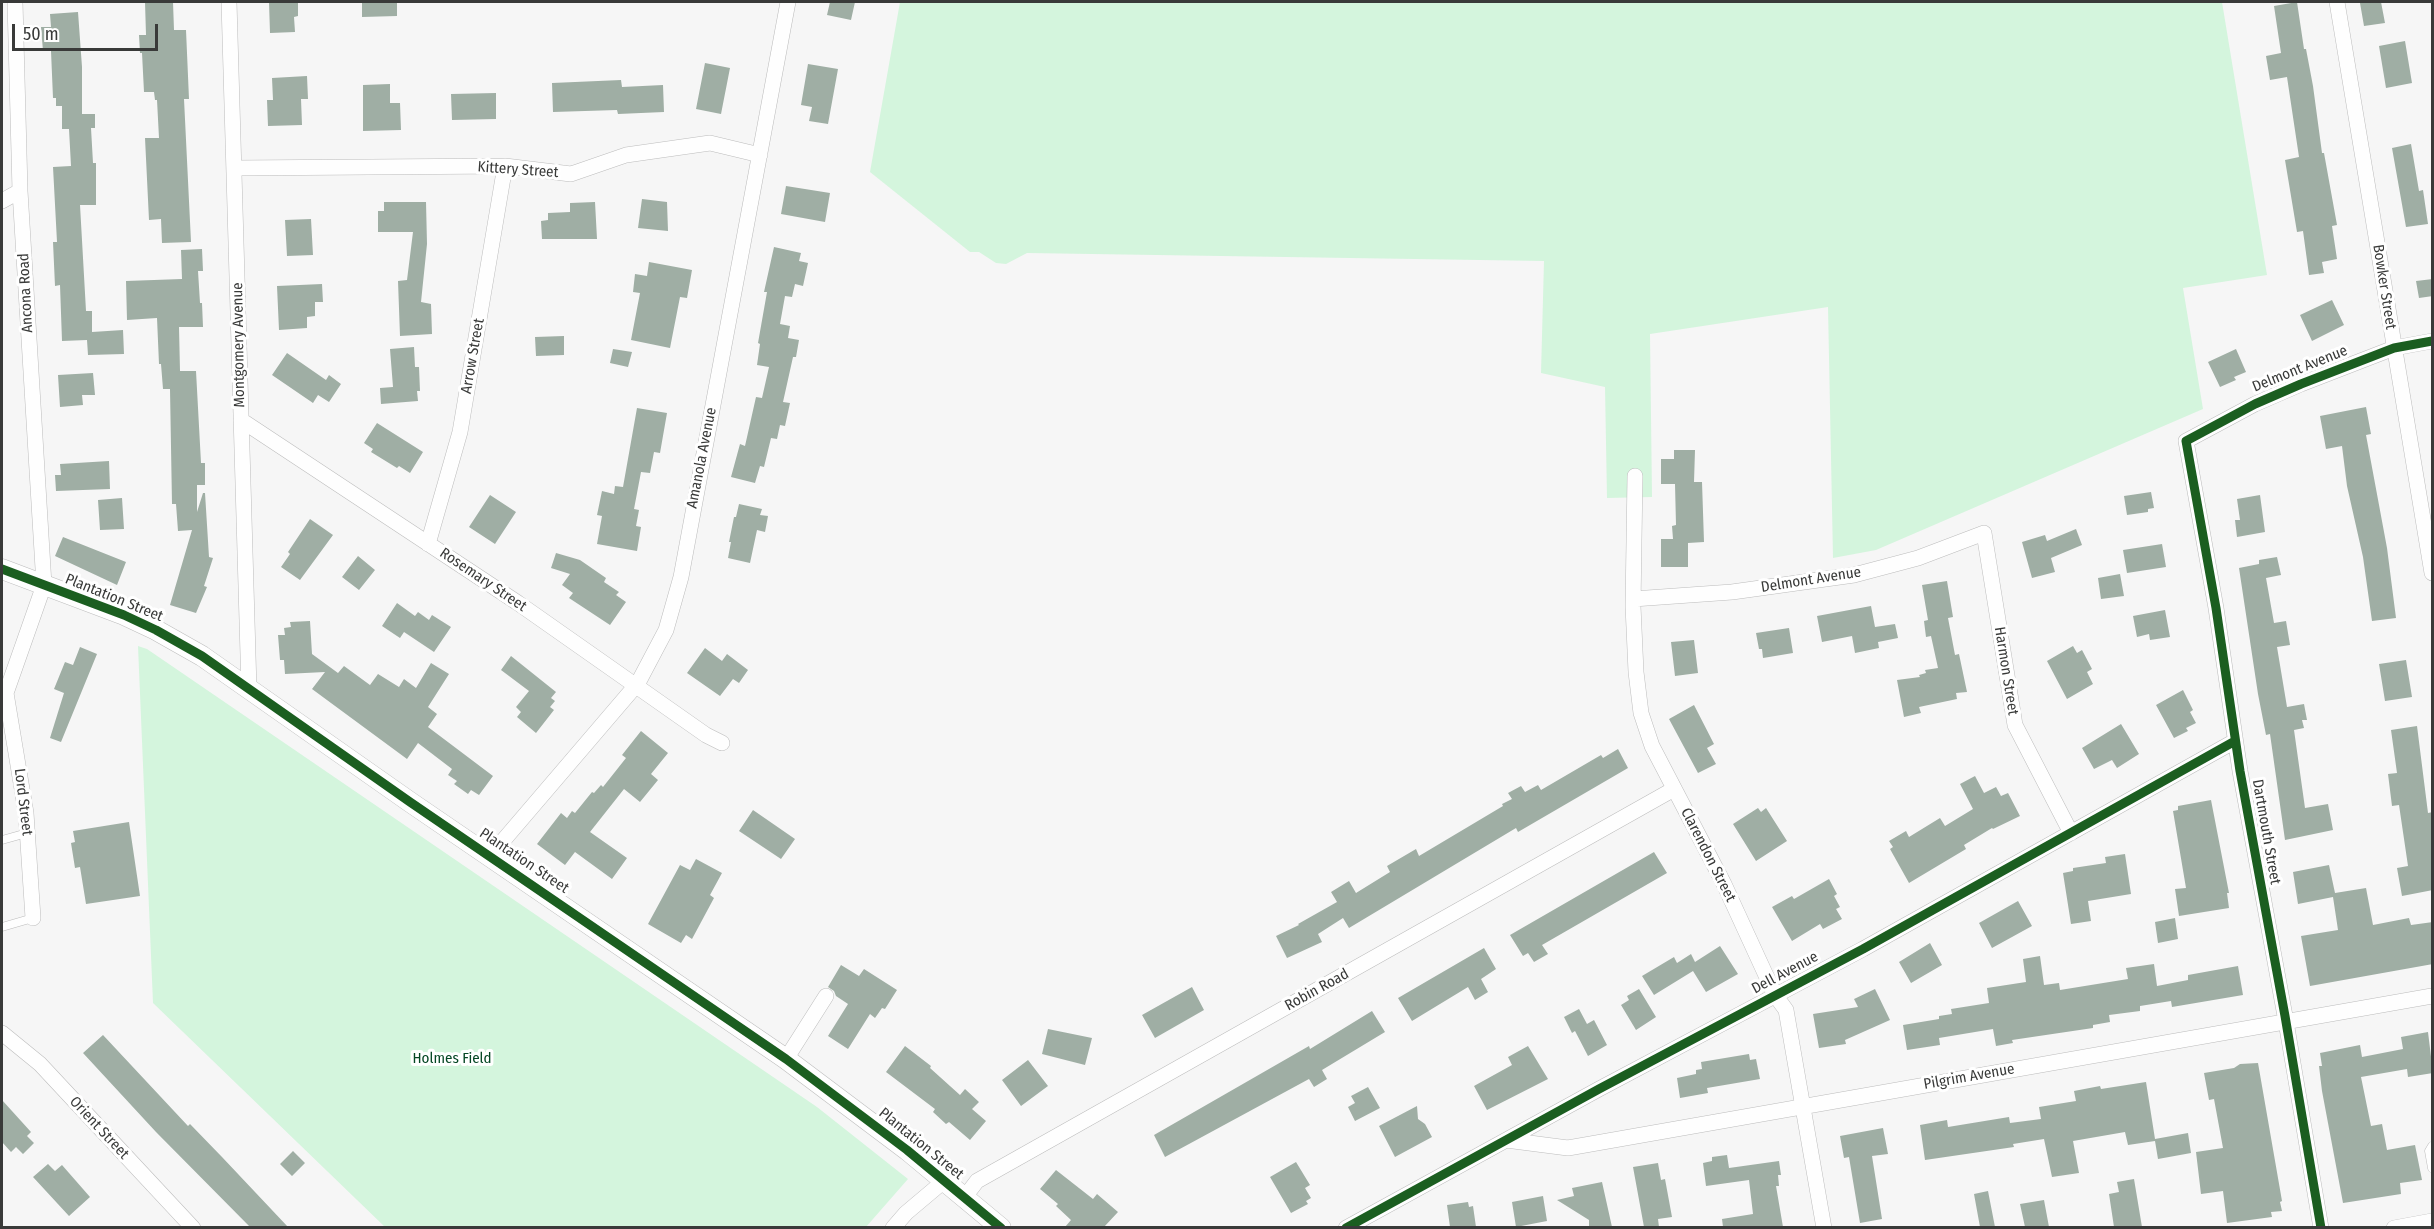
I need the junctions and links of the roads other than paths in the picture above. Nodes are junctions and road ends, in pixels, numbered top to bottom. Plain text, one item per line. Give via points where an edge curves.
1 (15, 2) edge
2 (229, 2) edge
3 (788, 2) edge
4 (2337, 2) edge
5 (760, 155) junction
6 (505, 166) junction
7 (235, 168) junction
8 (20, 191) junction
9 (2, 201) edge
10 (2433, 341) edge
11 (2394, 348) junction
12 (241, 420) junction
13 (2186, 441) joint
14 (1635, 476) dead end
15 (1984, 532) joint
16 (428, 544) junction
17 (2, 569) edge
18 (2433, 573) edge
19 (44, 585) junction
20 (1633, 600) junction
21 (636, 686) junction
22 (249, 689) junction
23 (2235, 741) junction
24 (722, 743) dead end
25 (1674, 789) junction
26 (27, 833) junction
27 (2071, 833) junction
28 (2, 840) edge
29 (490, 856) junction
30 (33, 918) joint
31 (2, 927) edge
32 (1775, 995) junction
33 (826, 996) dead end
34 (2433, 996) edge
35 (2286, 1022) junction
36 (2, 1033) edge
37 (786, 1059) junction
38 (1804, 1105) junction
39 (1506, 1140) junction
40 (2433, 1146) edge
41 (2433, 1167) edge
42 (944, 1181) junction
43 (964, 1198) junction
44 (2433, 1221) edge
45 (193, 1227) edge
46 (892, 1227) edge
47 (1001, 1227) edge
48 (1346, 1227) edge
49 (1824, 1227) edge
50 (2321, 1227) edge
51 (2394, 1227) edge

1 - 8 street, Ancona Road
2 - 7 street, Montgomery Avenue
3 - 5 street, Amanola Avenue
4 - 11 street, Bowker Street
5 - 6 street, Kittery Street via 710,143 626,155 571,174
5 - 21 street, Amanola Avenue via 675,602 661,643
6 - 7 street, Kittery Street
6 - 16 street, Arrow Street via 460,432
7 - 12 street, Montgomery Avenue
8 - 9 street
8 - 19 street, Ancona Road
10 - 11 street, Delmont Avenue
11 - 13 street, Delmont Avenue via 2255,404
11 - 18 street, Bowker Street
12 - 16 street, Rosemary Street
12 - 22 street, Montgomery Avenue
13 - 23 street, Dartmouth Street
14 - 20 street, Clarendon Street
15 - 20 street, Delmont Avenue via 1918,558 1854,575
15 - 27 street, Harmon Street via 2015,725
16 - 21 street, Rosemary Street
17 - 19 street, Plantation Street
19 - 22 street, Plantation Street via 156,630
19 - 26 street, Lord Street via 6,693
20 - 25 street, Clarendon Street via 1641,713 1652,746
21 - 24 street, Rosemary Street
21 - 29 street, Amanola Avenue
22 - 29 street, Plantation Street
23 - 27 street, Dell Avenue
23 - 35 street, Dartmouth Street
25 - 32 street, Clarendon Street via 1728,892
25 - 43 street, Robin Road via 977,1181
26 - 28 lane
26 - 30 street, Lord Street
27 - 32 street, Dell Avenue
29 - 37 street, Plantation Street
30 - 31 lane
32 - 38 street, Clarendon Street via 1786,1010 1794,1070
32 - 39 street, Dell Avenue
33 - 37 street
34 - 35 street, Pilgrim Avenue
35 - 38 street, Pilgrim Avenue
35 - 50 street, Dartmouth Street
36 - 45 street, Orient Street via 40,1064
37 - 42 street, Plantation Street
38 - 39 street, Pilgrim Avenue via 1568,1148
38 - 49 street, Clarendon Street
39 - 48 street, Dell Avenue
40 - 41 lane via 2429,1151
42 - 43 street, Plantation Street
42 - 46 street
43 - 47 street, Plantation Street
44 - 51 street

